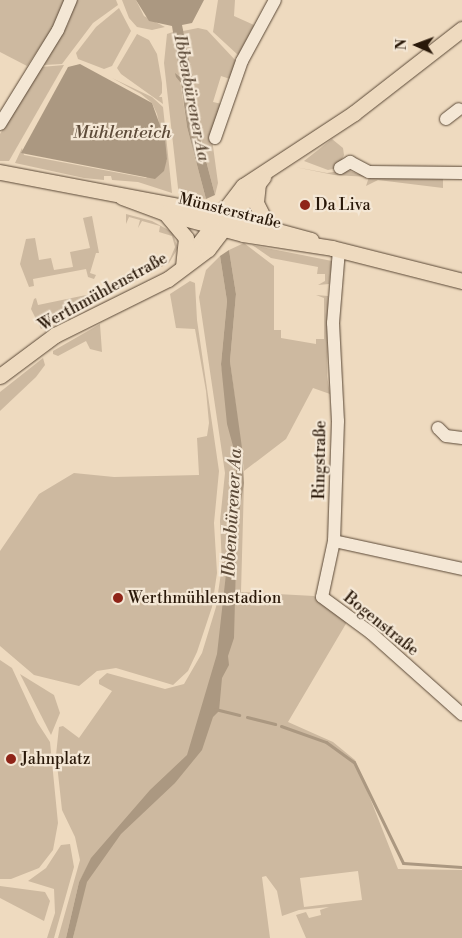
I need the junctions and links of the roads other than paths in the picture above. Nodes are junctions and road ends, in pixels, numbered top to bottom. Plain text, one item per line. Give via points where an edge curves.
1 (71, 0) edge
2 (275, 0) edge
3 (462, 29) edge
4 (461, 111) edge
5 (446, 119) dead end
6 (0, 124) edge
7 (215, 138) dead end
8 (270, 168) junction
9 (340, 168) dead end
10 (0, 172) edge
11 (462, 173) edge
12 (258, 183) junction
13 (122, 197) junction
14 (165, 213) junction
15 (222, 222) junction
16 (268, 227) junction
17 (335, 249) junction
18 (183, 267) junction
19 (462, 281) edge
20 (0, 376) edge
21 (438, 428) dead end
22 (462, 438) edge
23 (334, 541) junction
24 (462, 569) edge
25 (462, 714) edge

1 - 6 street via 58,30
2 - 7 street via 242,61
3 - 8 main road via 354,113
4 - 5 street
8 - 12 main road
8 - 15 main road via 243,186
9 - 11 street via 350,162 369,172
10 - 13 main road, Münsterstraße
12 - 15 main road
12 - 16 main road via 256,203
13 - 14 main road, Münsterstraße
13 - 15 main road, Münsterstraße
14 - 15 main road, Münsterstraße
14 - 18 main road via 186,238
15 - 16 main road, Münsterstraße
15 - 17 main road, Münsterstraße via 286,243
15 - 18 main road, Werthmühlenstraße via 208,249
16 - 17 main road, Münsterstraße
17 - 19 main road, Münsterstraße
17 - 23 street, Ringstraße via 333,315 338,421
18 - 20 main road, Werthmühlenstraße via 168,279 55,335
21 - 22 street via 446,436
23 - 24 street
23 - 25 street, Bogenstraße via 322,597 371,633

